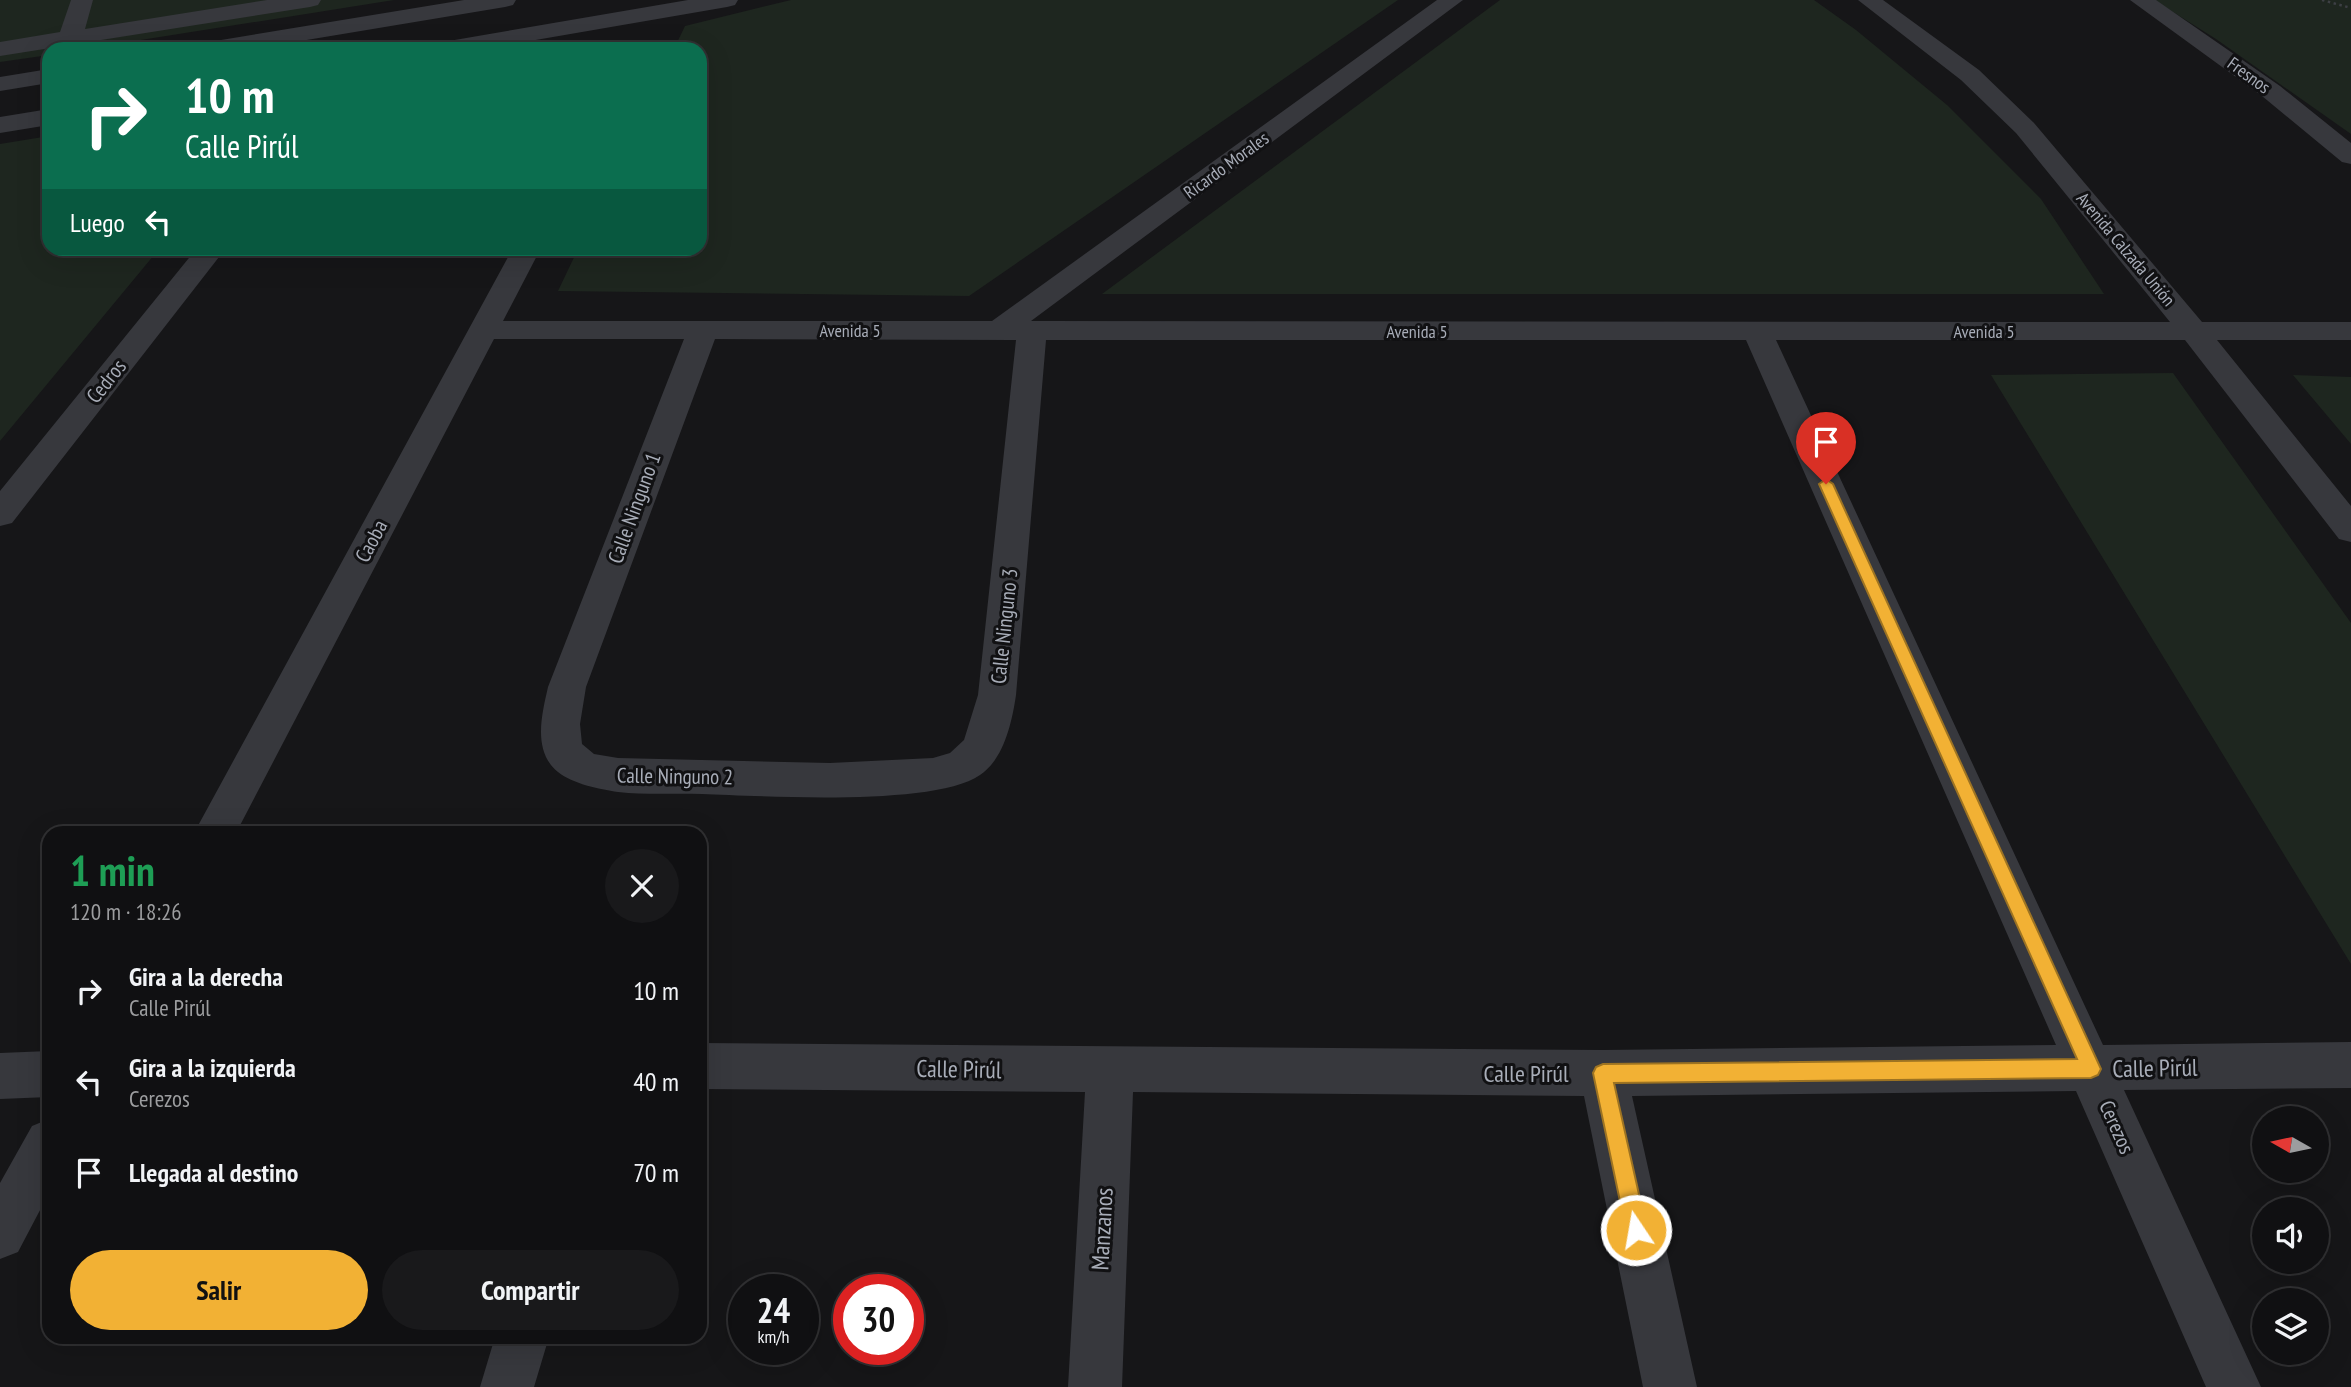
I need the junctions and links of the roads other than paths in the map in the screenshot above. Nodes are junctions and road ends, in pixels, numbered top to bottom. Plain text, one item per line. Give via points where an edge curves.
1 (82, 0) edge
2 (505, 0) edge
3 (727, 0) edge
4 (1452, 0) edge
5 (1868, 0) edge
6 (2141, 0) edge
7 (296, 1) edge
8 (649, 7) edge
9 (179, 10) edge
10 (70, 38) junction
11 (638, 38) dead end
12 (42, 42) edge
13 (45, 42) edge
14 (251, 42) edge
15 (477, 42) edge
16 (0, 49) edge
17 (42, 77) edge
18 (0, 84) edge
19 (42, 118) edge
20 (0, 125) edge
21 (2349, 153) edge
22 (206, 256) edge
23 (523, 256) edge
24 (484, 330) junction
25 (703, 330) junction
26 (999, 330) junction
27 (1032, 330) junction
28 (1757, 331) junction
29 (2194, 331) junction
30 (2351, 331) edge
31 (0, 514) edge
32 (2351, 530) edge
33 (567, 687) joint
34 (860, 779) joint
35 (219, 826) edge
36 (2351, 1065) edge
37 (707, 1066) edge
38 (2091, 1069) junction
39 (1110, 1071) junction
40 (1603, 1073) junction
41 (42, 1074) edge
42 (0, 1076) edge
43 (42, 1156) edge
44 (0, 1234) edge
45 (520, 1344) edge
46 (507, 1387) edge
47 (1095, 1387) edge
48 (1670, 1387) edge
49 (2234, 1387) edge

1 - 10 street
2 - 14 street
3 - 8 street
4 - 26 street, Ricardo Morales
5 - 29 street, Avenida Calzada Unión via 1970,75 2025,128
6 - 21 street, Fresnos via 2261,83
7 - 9 street
8 - 11 street
8 - 15 street
9 - 10 street
10 - 13 street
12 - 16 street
17 - 18 street
19 - 20 street
22 - 31 street, Cedros
23 - 24 street, Caoba
24 - 25 street, Avenida 5
24 - 35 street, Caoba
25 - 26 street, Avenida 5
25 - 33 street, Calle Ninguno 1
26 - 27 street, Avenida 5
27 - 28 street, Avenida 5
27 - 34 street, Calle Ninguno 3 via 992,723 965,765 939,774
28 - 29 street, Avenida 5
28 - 38 street, Cerezos
29 - 30 street, Avenida 5
29 - 32 street, Avenida Calzada Unión
33 - 34 street, Calle Ninguno 2 via 559,731 562,747 571,762 589,771
36 - 38 street, Calle Pirúl
37 - 39 street, Calle Pirúl
38 - 40 street, Calle Pirúl
38 - 49 street, Cerezos
39 - 40 street, Calle Pirúl
39 - 47 street, Manzanos
40 - 48 street
41 - 42 street
43 - 44 street
45 - 46 street

